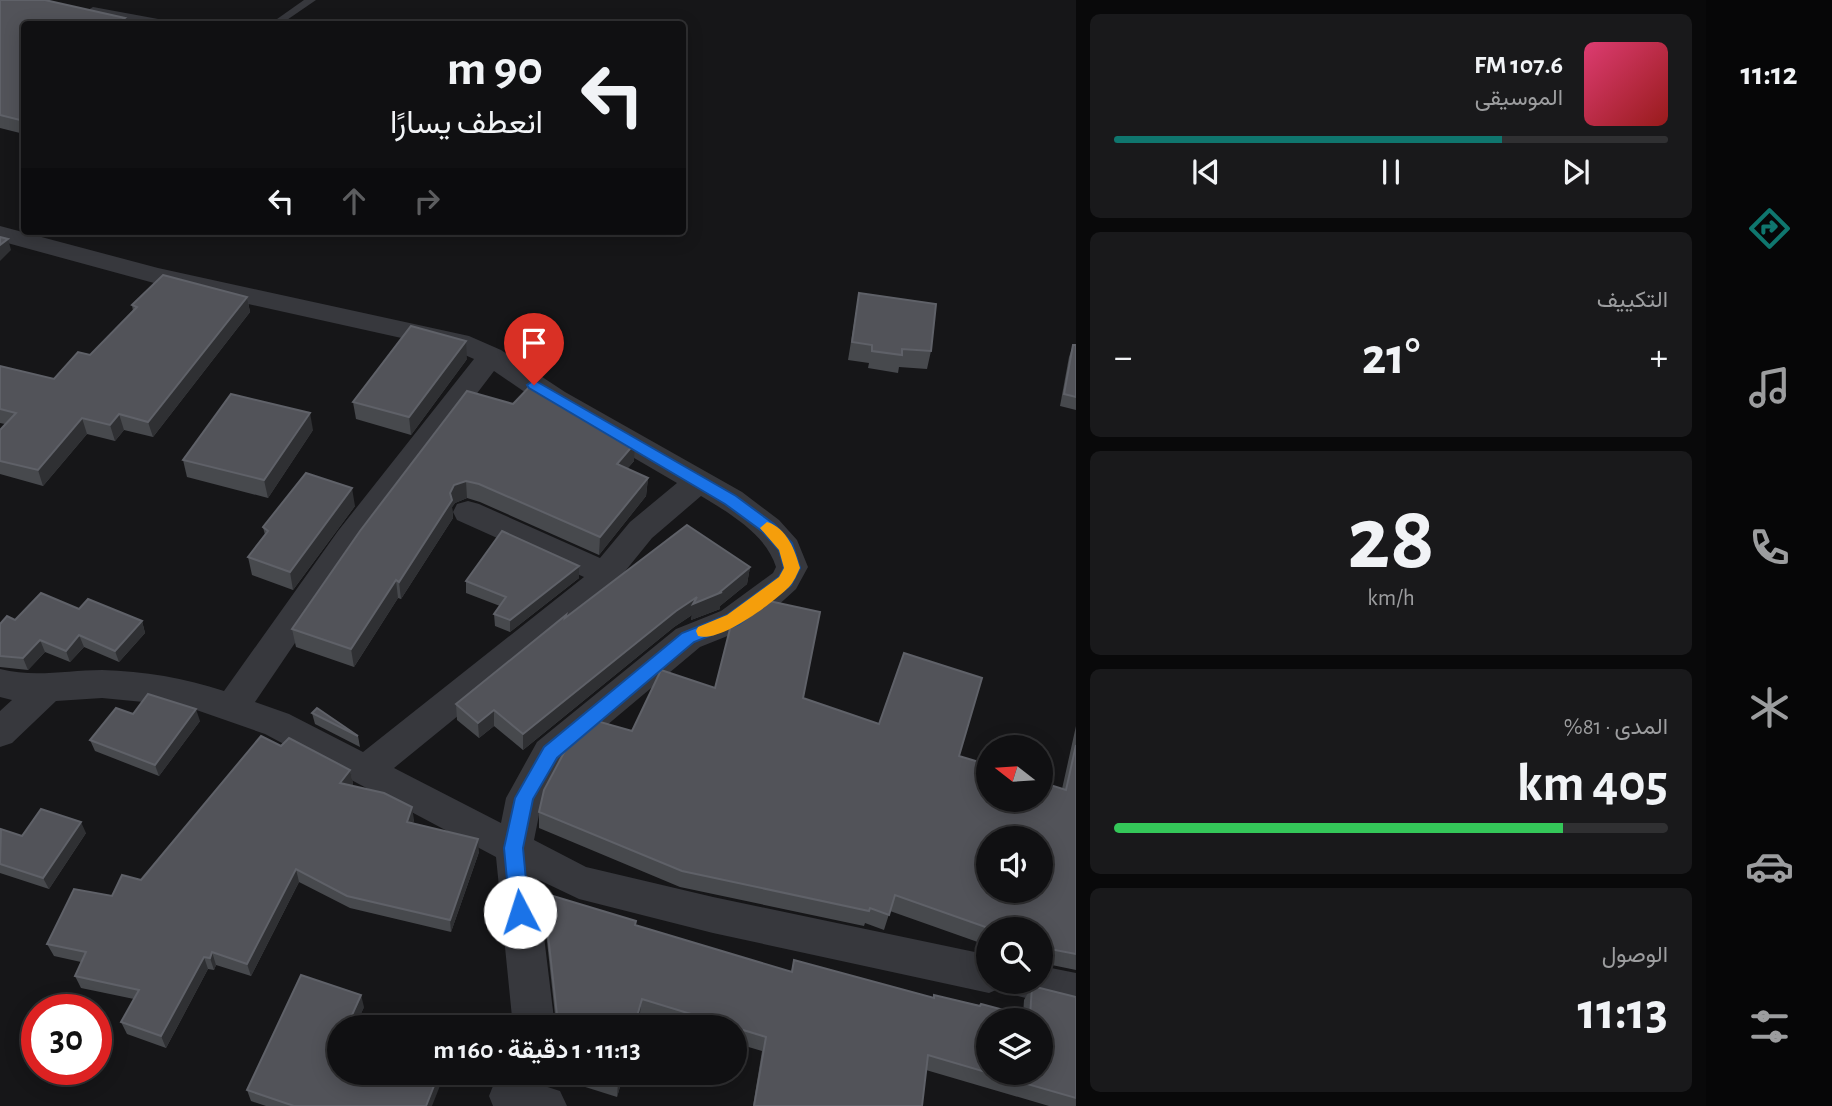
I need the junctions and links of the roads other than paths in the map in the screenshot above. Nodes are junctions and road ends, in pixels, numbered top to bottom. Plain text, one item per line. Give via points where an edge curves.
1 (311, 0) edge
2 (93, 10) edge
3 (153, 21) edge
4 (280, 21) edge
5 (0, 233) edge
6 (491, 356) junction
7 (699, 481) junction
8 (468, 512) dead end
9 (605, 573) junction
10 (0, 682) edge
11 (48, 687) junction
12 (232, 708) junction
13 (0, 733) edge
14 (366, 770) junction
15 (514, 848) junction
16 (976, 971) edge
17 (1053, 987) edge
18 (1076, 992) edge
19 (533, 1015) edge

1 - 4 lane
2 - 3 lane
5 - 6 street via 167,278 459,342
6 - 7 street via 555,400
6 - 12 street via 349,539
7 - 9 street via 641,530
7 - 15 street via 768,528 786,548 792,568 785,581 733,620 688,638 550,752 524,798
8 - 9 street
9 - 14 street via 594,587
10 - 11 street via 24,689
11 - 12 street via 102,684 186,692
11 - 13 street
12 - 14 street via 276,724
14 - 15 street
15 - 16 street via 579,882
15 - 19 street
17 - 18 street

